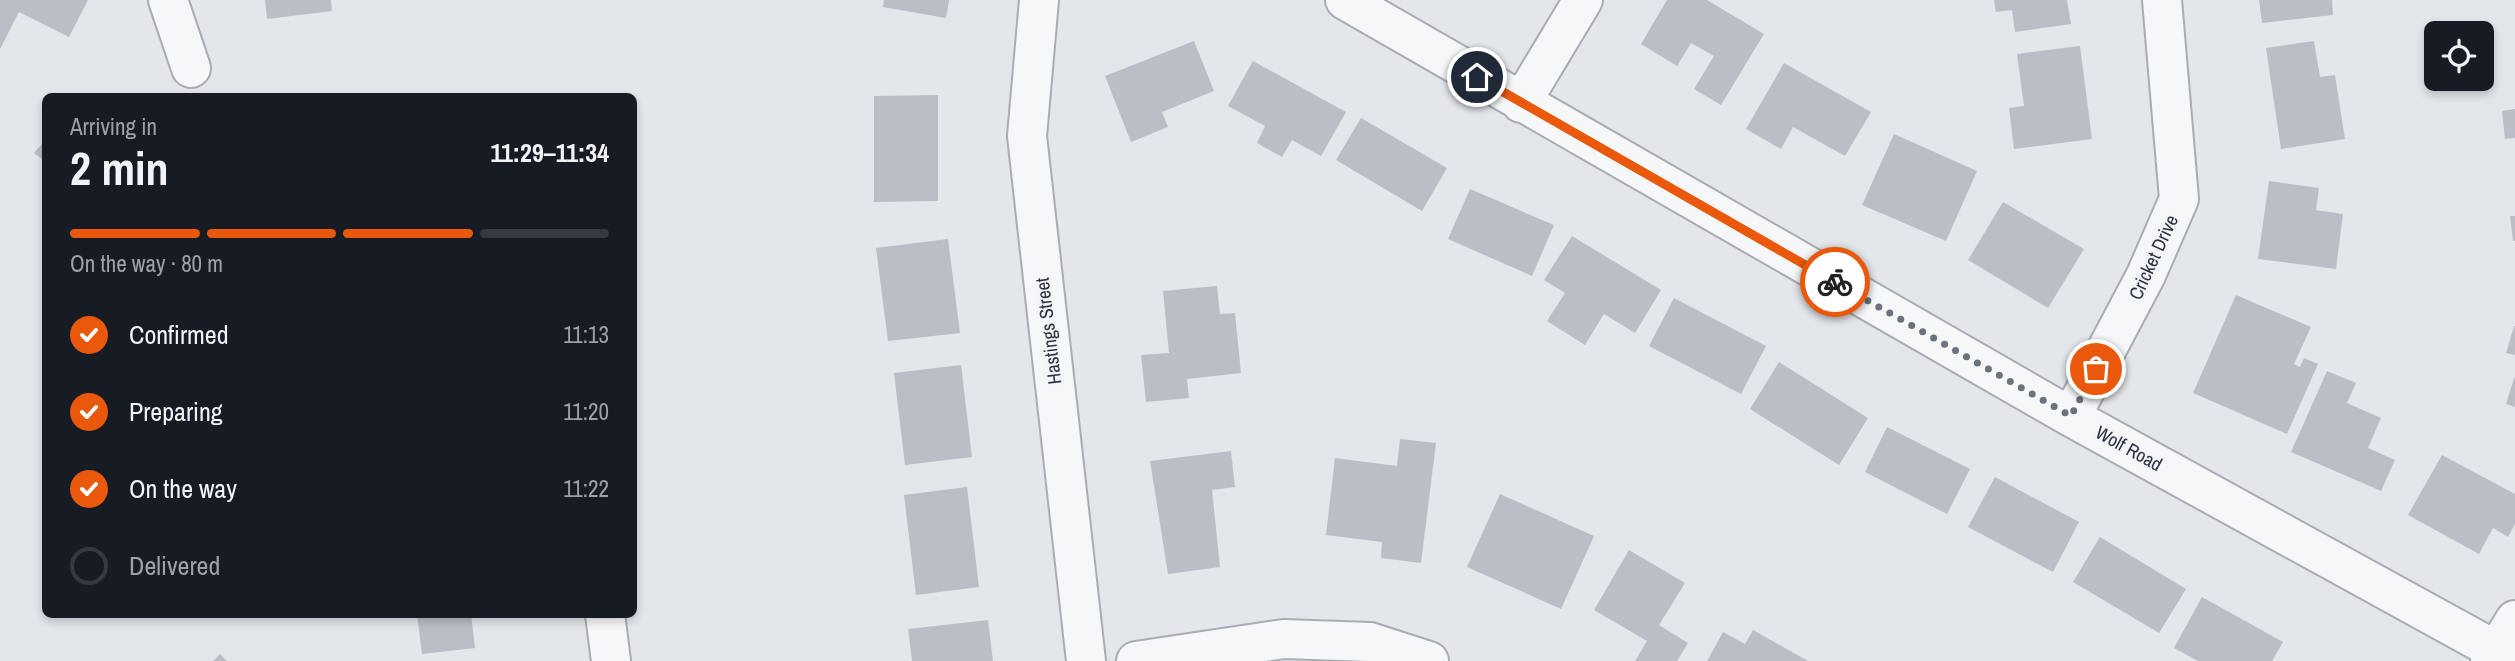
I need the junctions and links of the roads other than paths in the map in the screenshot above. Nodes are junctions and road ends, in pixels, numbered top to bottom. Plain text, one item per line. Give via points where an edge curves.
1 (168, 0) edge
2 (1039, 0) edge
3 (1345, 0) edge
4 (1583, 0) edge
5 (2162, 0) edge
6 (191, 68) dead end
7 (1521, 103) junction
8 (2071, 416) junction
9 (606, 618) edge
10 (2504, 648) edge
11 (611, 661) edge
12 (1086, 661) edge
13 (1136, 661) edge
14 (1429, 661) edge

1 - 6 street
2 - 12 street, Hastings Street via 1027,136
3 - 7 street, Wolf Road
4 - 7 street
5 - 8 street, Cricket Drive via 2179,200 2146,275
7 - 8 street, Wolf Road
8 - 10 street, Wolf Road
9 - 11 street
13 - 14 street via 1284,639 1370,642

